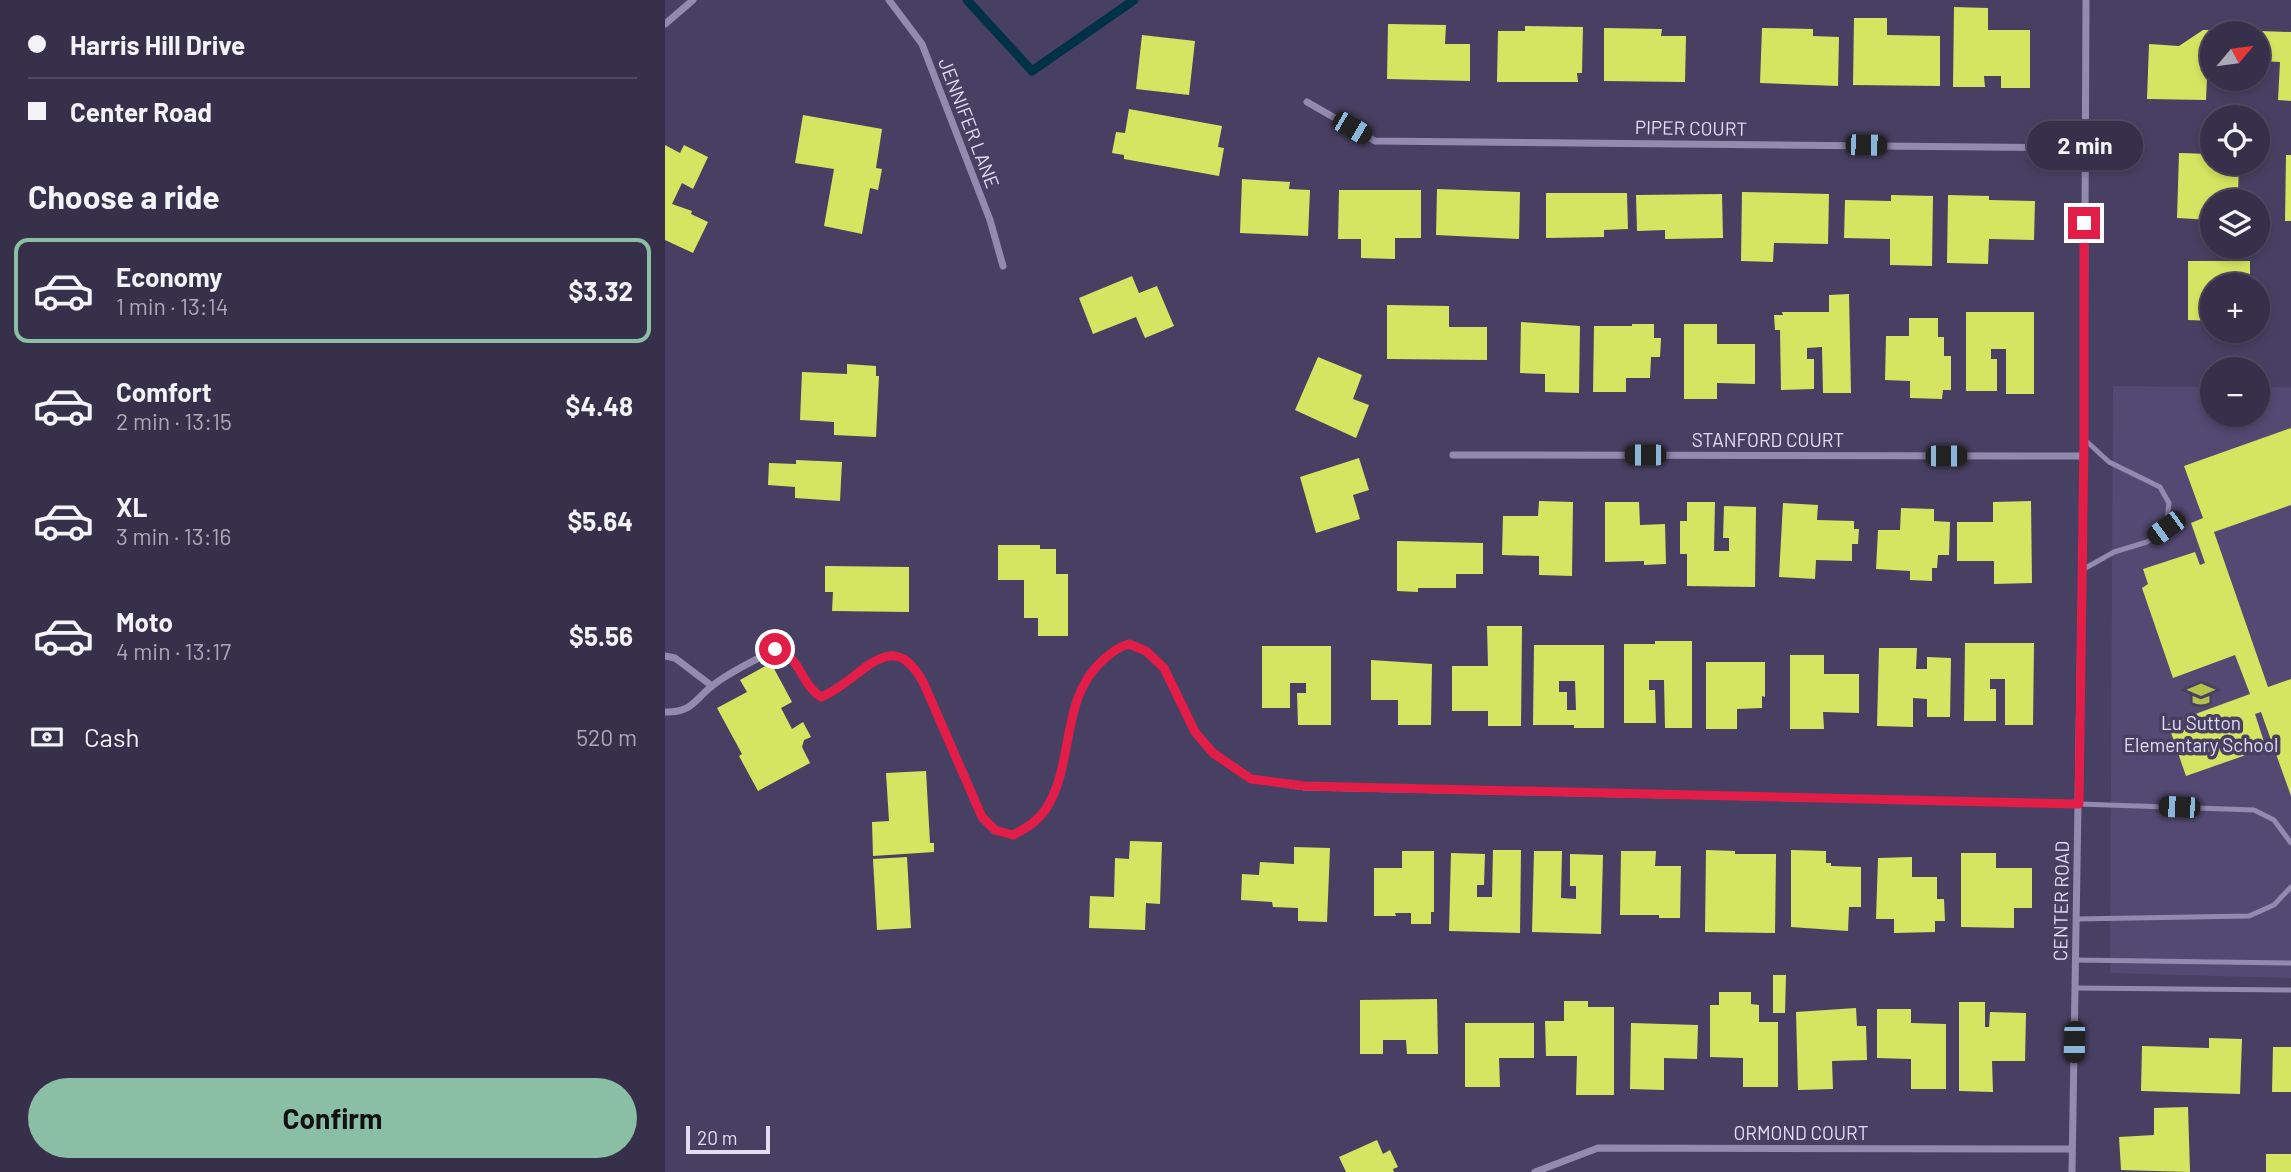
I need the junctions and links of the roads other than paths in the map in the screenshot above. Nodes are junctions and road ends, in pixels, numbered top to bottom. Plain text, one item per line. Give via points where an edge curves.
1 (693, 0) edge
2 (890, 0) edge
3 (2086, 0) edge
4 (665, 24) edge
5 (1307, 102) dead end
6 (2084, 148) junction
7 (1003, 266) dead end
8 (2084, 439) junction
9 (1453, 455) dead end
10 (2083, 457) junction
11 (2081, 570) junction
12 (665, 656) edge
13 (712, 685) junction
14 (665, 712) edge
15 (2079, 804) junction
16 (2291, 843) edge
17 (2291, 887) edge
18 (2076, 919) junction
19 (2075, 960) junction
20 (2291, 963) edge
21 (2075, 988) junction
22 (2291, 990) edge
23 (2071, 1149) junction
24 (1535, 1172) edge
25 (2072, 1172) edge

1 - 4 street
2 - 7 street, JENNIFER LANE via 922,44
3 - 6 street, CENTER ROAD
5 - 6 street, PIPER COURT via 1375,141
6 - 8 street, CENTER ROAD
8 - 10 street, CENTER ROAD
8 - 11 lane via 2109,462 2160,486 2169,503 2166,528 2147,542 2114,552
9 - 10 street, STANFORD COURT
10 - 11 street, CENTER ROAD
11 - 15 street, CENTER ROAD
12 - 13 street via 675,658
13 - 14 street via 696,704
13 - 15 street via 775,649 792,657 811,690 821,697 880,658 908,660 924,684 982,817 995,830 1013,835 1034,824 1056,788 1080,690 1091,671 1129,644 1146,651 1164,668 1195,732 1213,753 1251,779 1305,786
15 - 16 lane via 2254,810 2274,820
15 - 18 street, CENTER ROAD
17 - 18 lane via 2274,905 2249,916
18 - 19 street, CENTER ROAD
19 - 20 lane
19 - 21 street, CENTER ROAD
21 - 22 lane
21 - 23 street, CENTER ROAD
23 - 24 street, ORMOND COURT via 1598,1148
23 - 25 street, CENTER ROAD

